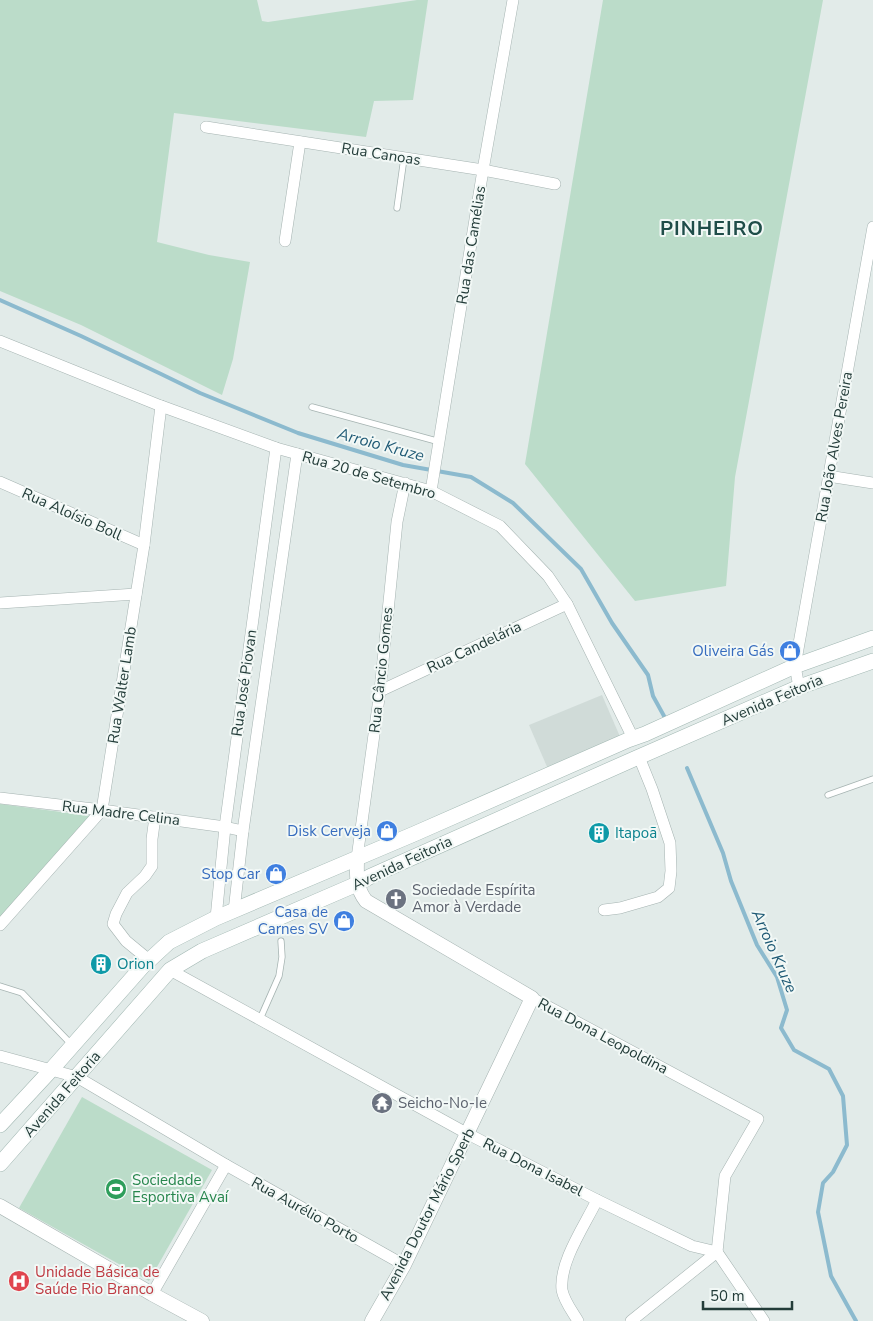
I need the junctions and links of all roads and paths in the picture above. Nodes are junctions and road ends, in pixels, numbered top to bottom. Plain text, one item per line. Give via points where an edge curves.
1 (513, 0) edge
2 (206, 127) dead end
3 (300, 142) junction
4 (404, 158) junction
5 (482, 170) junction
6 (556, 184) dead end
7 (397, 208) dead end
8 (872, 234) edge
9 (285, 241) dead end
10 (0, 340) edge
11 (160, 406) junction
12 (312, 407) dead end
13 (440, 442) junction
14 (276, 448) junction
15 (297, 454) junction
16 (828, 476) junction
17 (0, 482) edge
18 (405, 483) junction
19 (873, 483) edge
20 (431, 491) junction
21 (144, 545) junction
22 (136, 594) junction
23 (0, 603) edge
24 (567, 604) junction
25 (873, 638) edge
26 (873, 661) edge
27 (795, 666) junction
28 (799, 687) junction
29 (380, 691) junction
30 (639, 736) junction
31 (645, 754) junction
32 (873, 779) edge
33 (828, 795) dead end
34 (0, 798) edge
35 (102, 810) junction
36 (155, 817) junction
37 (225, 827) junction
38 (242, 831) junction
39 (357, 858) junction
40 (357, 884) junction
41 (604, 910) dead end
42 (234, 911) junction
43 (216, 918) junction
44 (0, 925) edge
45 (281, 940) dead end
46 (149, 960) junction
47 (170, 970) junction
48 (0, 986) edge
49 (532, 998) junction
50 (260, 1019) junction
51 (72, 1046) junction
52 (0, 1056) edge
53 (51, 1070) junction
54 (77, 1077) junction
55 (0, 1124) edge
56 (468, 1134) junction
57 (0, 1164) edge
58 (226, 1166) junction
59 (598, 1200) junction
60 (0, 1206) edge
61 (717, 1252) junction
62 (404, 1265) junction
63 (152, 1294) junction
64 (185, 1317) edge
65 (202, 1321) edge
66 (372, 1321) edge
67 (578, 1321) edge
68 (631, 1321) edge
69 (764, 1321) edge

1 - 5 street, Rua das Camélias
2 - 3 street, Rua Canoas
3 - 4 street, Rua Canoas
3 - 9 street
4 - 5 street, Rua Canoas
4 - 7 lane
5 - 6 street, Rua Canoas
5 - 13 street, Rua das Camélias
8 - 16 street, Rua João Alves Pereira
10 - 11 street, Rua 20 de Setembro
11 - 14 street, Rua 20 de Setembro
11 - 21 street, Rua Walter Lamb
12 - 13 lane
13 - 20 street, Rua das Camélias
14 - 15 street, Rua 20 de Setembro
14 - 37 street, Rua José Piovan
15 - 18 street, Rua 20 de Setembro
15 - 38 street, Rua José Piovan
16 - 19 street
16 - 27 street, Rua João Alves Pereira
17 - 21 street, Rua Aloísio Boll
18 - 20 street, Rua 20 de Setembro
18 - 29 street, Rua Câncio Gomes via 397,522
20 - 24 street, Rua 20 de Setembro via 500,526 548,576
21 - 22 street, Rua Walter Lamb
22 - 23 street
22 - 35 street, Rua Walter Lamb
24 - 29 street, Rua Candelária
24 - 30 street, Rua 20 de Setembro
25 - 27 main road, Avenida Feitoria
26 - 28 main road, Avenida Feitoria
27 - 28 street
27 - 30 main road, Avenida Feitoria
28 - 31 main road, Avenida Feitoria
29 - 39 street, Rua Câncio Gomes
30 - 31 main road
30 - 39 main road, Avenida Feitoria
31 - 40 main road, Avenida Feitoria
31 - 41 street via 670,843 669,888 658,897
32 - 33 lane
34 - 35 street, Rua Madre Celina
35 - 36 street, Rua Madre Celina
35 - 44 street
36 - 37 street, Rua Madre Celina
36 - 46 street via 152,866 127,893 113,924 126,941
37 - 38 street, Rua Madre Celina
37 - 43 street, Rua José Piovan
38 - 42 street, Rua José Piovan
39 - 40 street
39 - 42 main road, Avenida Feitoria
40 - 47 main road, Avenida Feitoria via 202,950
40 - 49 street, Rua Dona Leopoldina via 366,901
42 - 43 main road, Avenida Feitoria
43 - 46 main road, Avenida Feitoria via 169,942
45 - 50 lane via 279,976
46 - 51 main road, Avenida Feitoria
47 - 50 street, Rua Dona Isabel
47 - 54 main road, Avenida Feitoria
48 - 51 lane via 22,993
49 - 56 street, Avenida Doutor Mário Sperb
49 - 61 street, Rua Dona Leopoldina via 758,1119 725,1176
50 - 56 street, Rua Dona Isabel
51 - 53 main road, Avenida Feitoria
52 - 53 street, Rua Aurélio Porto
53 - 54 street, Rua Aurélio Porto
53 - 55 main road, Avenida Feitoria
54 - 57 main road, Avenida Feitoria
54 - 58 street, Rua Aurélio Porto
56 - 59 street, Rua Dona Isabel
56 - 62 street, Avenida Doutor Mário Sperb
58 - 62 street, Rua Aurélio Porto
58 - 63 street
59 - 61 street, Rua Dona Isabel via 692,1246
59 - 67 street via 564,1265 562,1291
60 - 63 street
61 - 68 street
61 - 69 street
62 - 66 street, Avenida Doutor Mário Sperb
63 - 64 street
64 - 65 street

